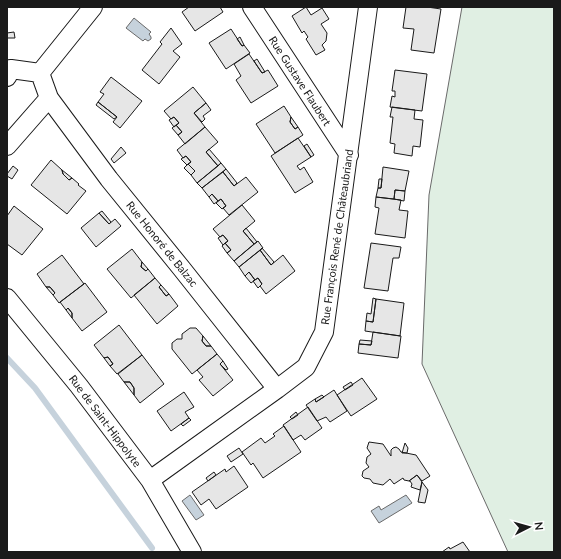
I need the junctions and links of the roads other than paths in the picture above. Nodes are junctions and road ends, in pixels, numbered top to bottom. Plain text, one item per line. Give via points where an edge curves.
1 (93, 7) edge
2 (252, 7) edge
3 (368, 7) edge
4 (8, 70) edge
5 (40, 73) junction
6 (49, 98) junction
7 (7, 146) edge
8 (349, 155) junction
9 (7, 298) edge
10 (277, 389) junction
11 (150, 480) junction
12 (192, 552) edge

1 - 5 street
2 - 8 street, Rue Gustave Flaubert
3 - 8 street, Rue François René de Châteaubriand
4 - 5 street
5 - 6 street, Rue Honoré de Balzac
6 - 7 street
6 - 10 street, Rue Honoré de Balzac via 109,179
8 - 10 street, Rue François René de Châteaubriand via 324,332 306,367
9 - 11 street, Rue de Saint-Hippolyte via 79,386
10 - 11 street, Rue François René de Châteaubriand
11 - 12 street, Rue de Saint-Hippolyte

